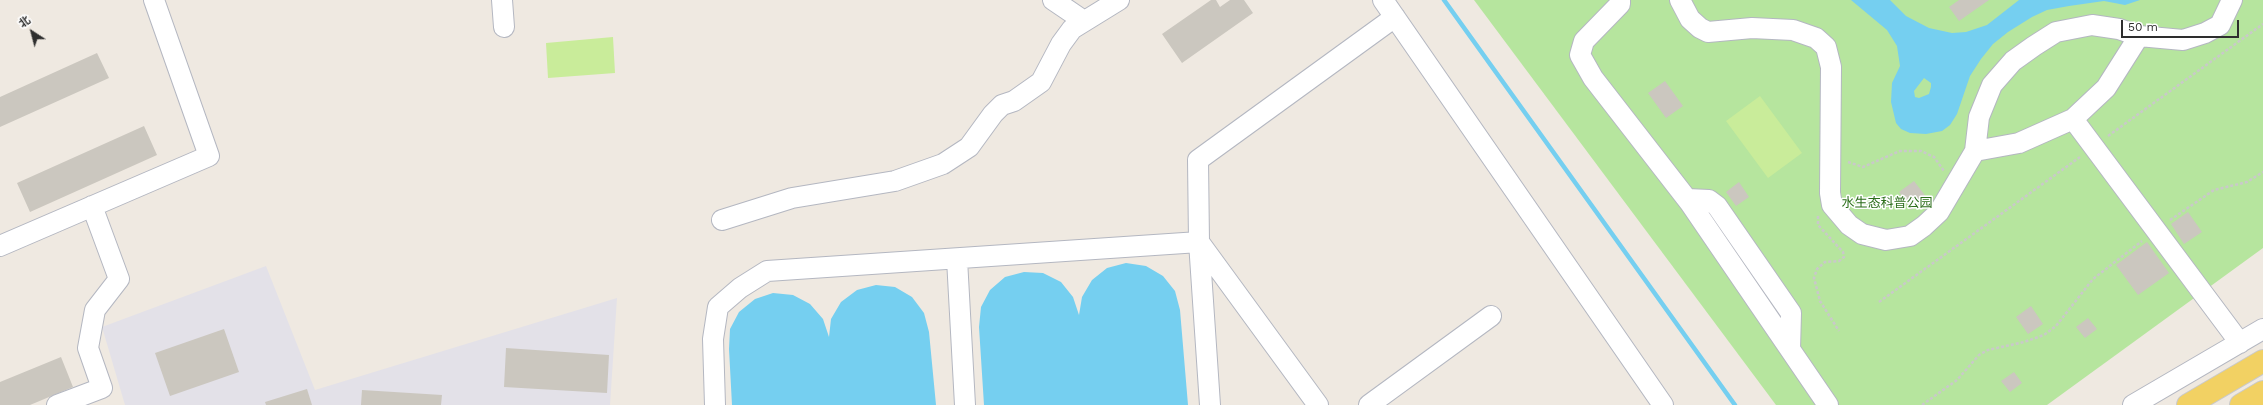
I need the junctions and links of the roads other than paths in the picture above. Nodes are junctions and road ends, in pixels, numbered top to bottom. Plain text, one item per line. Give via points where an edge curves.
1 (154, 0) edge
2 (502, 0) edge
3 (1053, 0) edge
4 (1119, 0) edge
5 (1383, 0) edge
6 (1620, 0) edge
7 (1680, 0) edge
8 (2232, 0) edge
9 (1395, 17) junction
10 (1084, 21) junction
11 (504, 27) dead end
12 (2139, 36) junction
13 (2073, 119) junction
14 (1975, 151) junction
15 (92, 206) junction
16 (722, 220) dead end
17 (1199, 242) junction
18 (0, 246) edge
19 (957, 259) junction
20 (1491, 316) dead end
21 (2263, 329) edge
22 (2240, 343) junction
23 (2263, 361) edge
24 (2263, 392) edge
25 (57, 405) edge
26 (715, 405) edge
27 (965, 405) edge
28 (1210, 405) edge
29 (1318, 405) edge
30 (1369, 405) edge
31 (1663, 405) edge
32 (1828, 405) edge
33 (2133, 405) edge
34 (2188, 405) edge
35 (2241, 405) edge

1 - 15 street via 210,156
2 - 11 street
3 - 10 street
4 - 10 street
5 - 9 street
6 - 32 street via 1620,4 1584,41 1580,55 1593,78 1687,199
7 - 14 street via 1690,19 1708,32 1752,28 1793,30 1816,38 1826,48 1830,58 1832,205 1849,225 1862,234 1886,240 1910,236 1924,226 1939,212
8 - 12 street via 2220,25 2205,33 2183,40
9 - 17 street via 1198,160
9 - 31 street
10 - 16 street via 1072,29 1061,44 1041,82 1014,101 1002,105 969,147 943,164 895,181 792,198
12 - 13 street via 2106,88
12 - 14 street via 2092,25 2056,32 2034,46 2013,61 1992,85 1979,118
13 - 14 street via 2019,143
13 - 22 street
15 - 18 street
15 - 25 street via 119,279 95,310 88,348 102,388
17 - 19 street
17 - 28 street
17 - 29 street
19 - 26 street via 767,271 740,288 718,307 713,339
19 - 27 street
20 - 30 street
21 - 22 street
22 - 33 street
23 - 34 main road
24 - 35 main road

